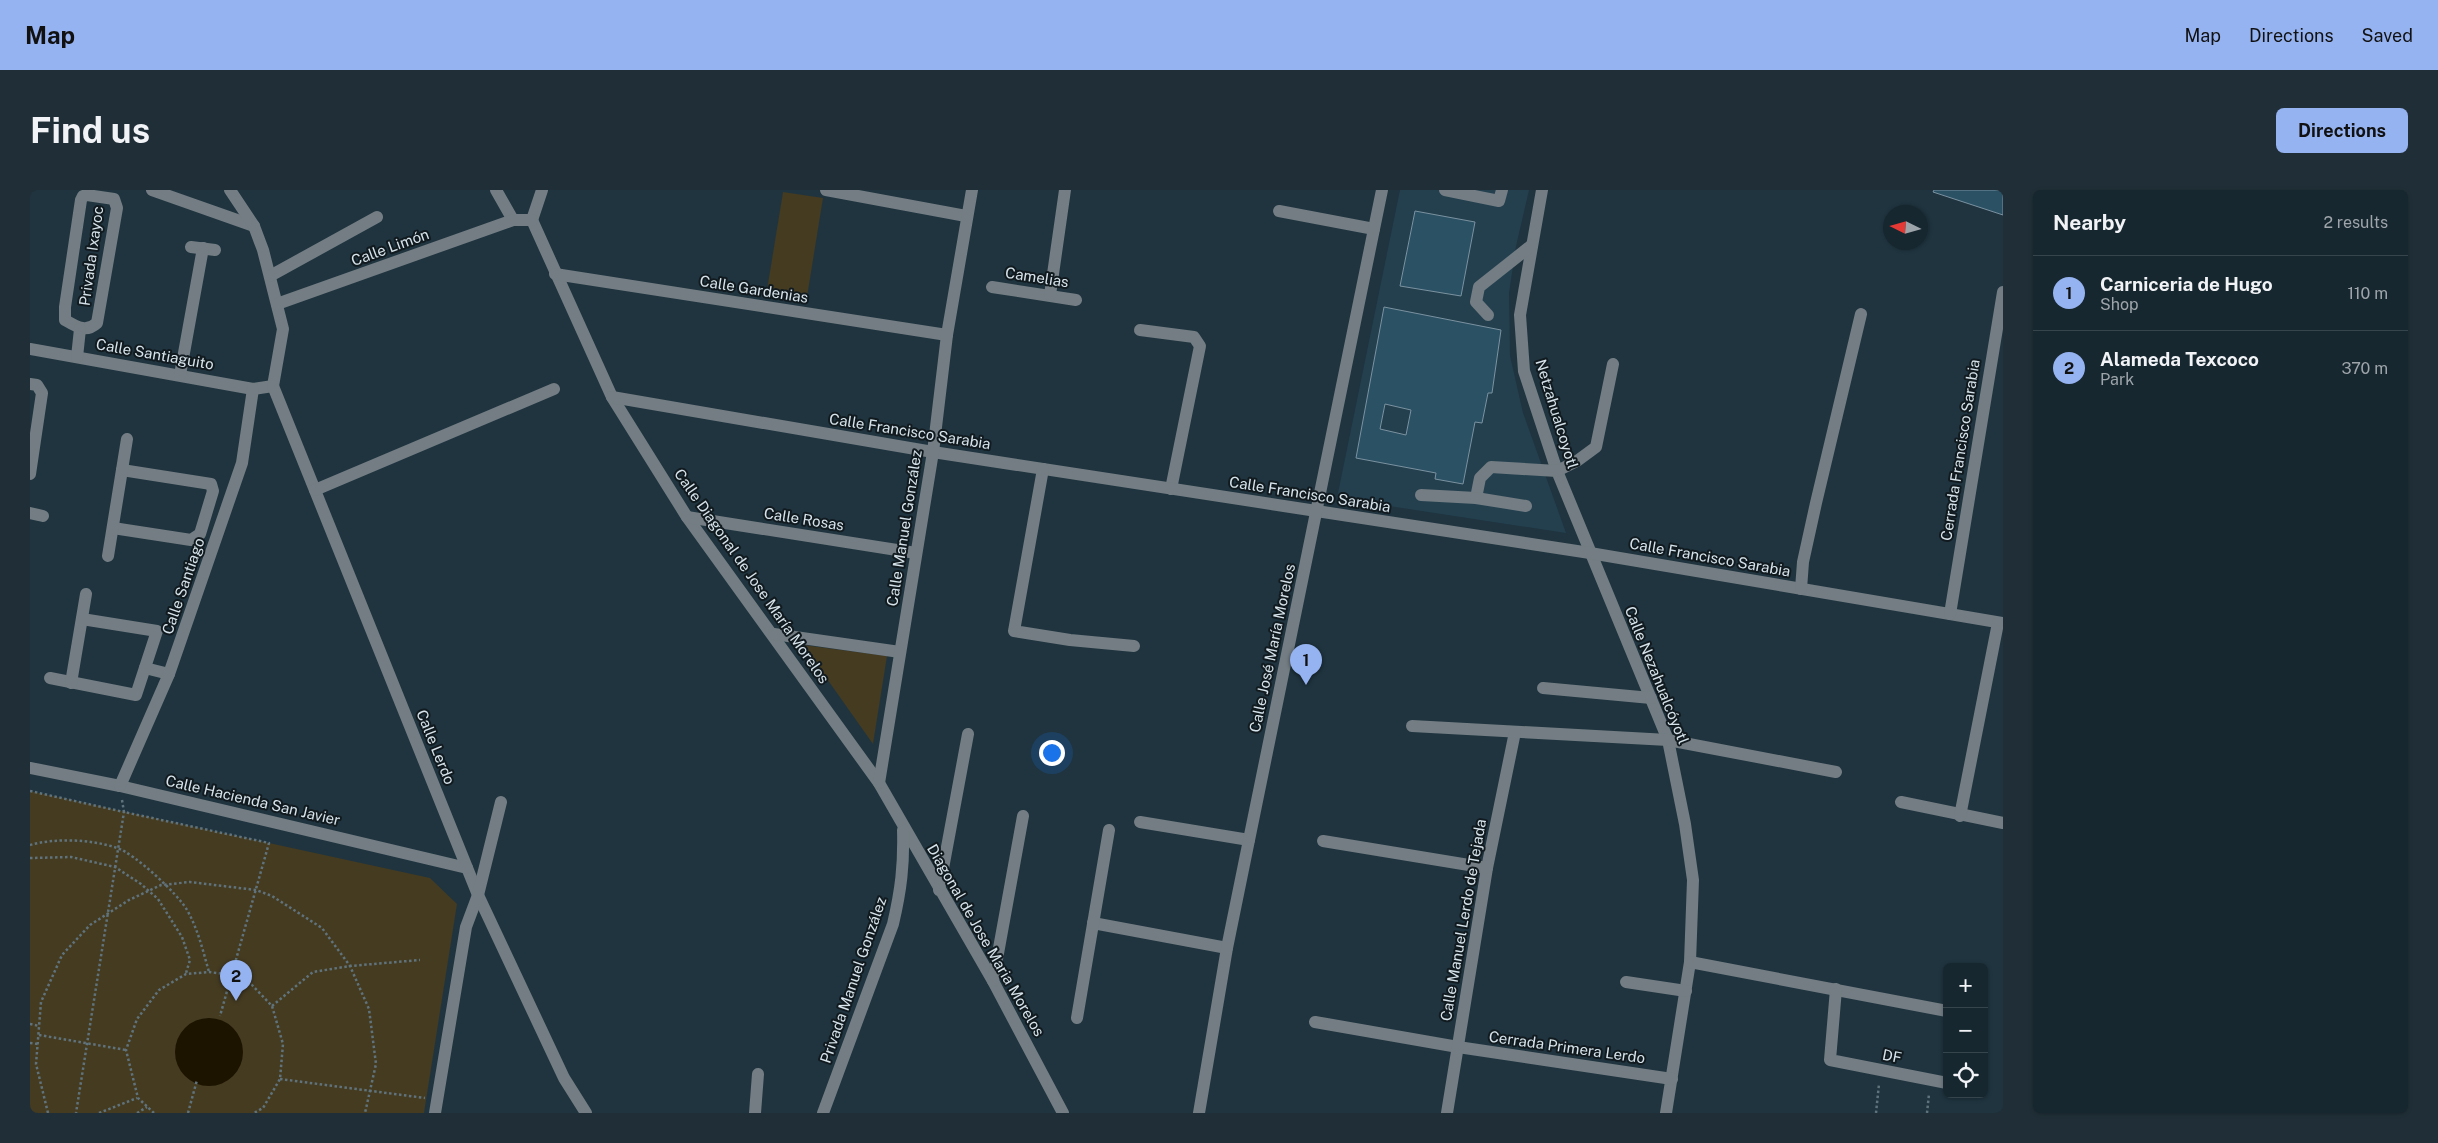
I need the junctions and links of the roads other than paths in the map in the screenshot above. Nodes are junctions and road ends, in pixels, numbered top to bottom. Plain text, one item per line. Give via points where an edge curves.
1 (152, 190) edge
2 (230, 190) edge
3 (496, 190) edge
4 (542, 190) edge
5 (826, 190) edge
6 (972, 190) edge
7 (1065, 190) edge
8 (1382, 190) edge
9 (1445, 190) edge
10 (1502, 190) edge
11 (1542, 190) edge
12 (1279, 211) dead end
13 (966, 216) junction
14 (377, 217) dead end
15 (513, 220) junction
16 (532, 220) junction
17 (254, 226) junction
18 (1374, 229) junction
19 (1532, 245) junction
20 (203, 248) dead end
21 (555, 274) junction
22 (270, 276) junction
23 (992, 287) dead end
24 (2003, 292) edge
25 (1050, 295) junction
26 (1076, 300) dead end
27 (277, 304) junction
28 (1488, 314) dead end
29 (1861, 314) dead end
30 (80, 329) junction
31 (1140, 330) dead end
32 (947, 335) junction
33 (30, 349) edge
34 (77, 357) junction
35 (1613, 364) dead end
36 (180, 375) junction
37 (30, 384) edge
38 (273, 386) junction
39 (253, 389) junction
40 (554, 389) dead end
41 (612, 397) junction
42 (127, 439) dead end
43 (933, 452) junction
44 (1043, 469) junction
45 (122, 470) junction
46 (1557, 471) junction
47 (30, 474) edge
48 (1171, 489) junction
49 (314, 490) junction
50 (1421, 495) dead end
51 (1476, 498) junction
52 (1526, 506) dead end
53 (1316, 511) junction
54 (30, 513) edge
55 (206, 515) junction
56 (43, 516) dead end
57 (687, 518) junction
58 (223, 520) junction
59 (112, 528) junction
60 (916, 553) junction
61 (1590, 553) junction
62 (108, 556) dead end
63 (1801, 589) junction
64 (86, 594) dead end
65 (1950, 614) junction
66 (82, 619) junction
67 (2001, 623) edge
68 (774, 634) junction
69 (1134, 646) dead end
70 (900, 652) junction
71 (145, 668) junction
72 (169, 674) junction
73 (50, 678) dead end
74 (71, 683) junction
75 (1543, 688) dead end
76 (1651, 698) junction
77 (1412, 726) dead end
78 (1515, 732) junction
79 (968, 734) dead end
80 (1668, 740) junction
81 (30, 768) edge
82 (1836, 772) dead end
83 (879, 783) junction
84 (120, 786) junction
85 (501, 802) dead end
86 (1901, 802) dead end
87 (1023, 816) dead end
88 (1960, 816) junction
89 (1140, 822) dead end
90 (2003, 823) edge
91 (903, 828) junction
92 (1109, 830) dead end
93 (1249, 840) junction
94 (1324, 841) dead end
95 (467, 868) junction
96 (1487, 868) junction
97 (939, 890) junction
98 (478, 895) junction
99 (1093, 923) junction
100 (1227, 948) junction
101 (1690, 962) junction
102 (993, 981) junction
103 (1626, 982) dead end
104 (1836, 989) junction
105 (1686, 991) junction
106 (1943, 1010) edge
107 (1077, 1018) dead end
108 (1315, 1022) dead end
109 (1458, 1047) junction
110 (758, 1074) dead end
111 (1672, 1079) junction
112 (1943, 1082) edge
113 (826, 1112) edge
114 (435, 1113) edge
115 (586, 1113) edge
116 (754, 1113) edge
117 (1063, 1113) edge
118 (1200, 1113) edge
119 (1447, 1113) edge
120 (1666, 1113) edge

1 - 17 street
2 - 17 street
3 - 15 street
4 - 16 street
5 - 13 street
6 - 13 street, Calle Manuel González
7 - 25 street
8 - 18 street, Calle José María Morelos
9 - 10 street via 1499,201
11 - 19 street, Netzahualcoyotl
12 - 18 street
13 - 32 street, Calle Manuel González
14 - 22 street
15 - 16 street, Calle Limón
15 - 27 street, Calle Limón
16 - 21 street, Calle Diagonal de Jose María Morelos
17 - 22 street
18 - 53 street, Calle José María Morelos
19 - 28 street via 1480,287 1476,302
19 - 46 street, Netzahualcoyotl via 1520,316 1524,371
20 - 36 street
21 - 32 street, Calle Gardenias
21 - 41 street, Calle Diagonal de Jose María Morelos
22 - 27 street
23 - 25 street, Camelias
24 - 65 street, Cerrada Francisco Sarabia
25 - 26 street, Camelias
27 - 38 street via 283,328
29 - 63 street via 1816,503
30 - 30 street, Privada Ixayoc via 66,320 64,314 81,200 87,195 114,199 117,208 97,324
30 - 34 street
31 - 48 street via 1194,337 1200,346
32 - 43 street, Calle Manuel González
33 - 34 street, Calle Santiaguito
34 - 36 street, Calle Santiaguito
35 - 46 street via 1596,447
36 - 39 street, Calle Santiaguito
37 - 47 street via 37,385 42,393
38 - 39 street, Calle Santiaguito
38 - 49 street, Calle Lerdo
39 - 58 street, Calle Santiago via 242,463
40 - 49 street
41 - 43 street, Calle Francisco Sarabia
41 - 57 street, Calle Diagonal de Jose María Morelos
42 - 45 street
43 - 44 street, Calle Francisco Sarabia
43 - 60 street, Calle Manuel González
44 - 48 street, Calle Francisco Sarabia
44 - 69 street via 1014,631
45 - 55 street via 211,484 213,491
45 - 59 street
46 - 51 street via 1491,467 1480,478
46 - 61 street, Netzahualcoyotl
48 - 53 street, Calle Francisco Sarabia
49 - 95 street, Calle Lerdo
50 - 51 street
51 - 52 street
53 - 61 street, Calle Francisco Sarabia
53 - 93 street, Calle José María Morelos
54 - 56 street
55 - 58 street
55 - 59 street via 200,534 190,540
57 - 60 street, Calle Rosas
57 - 68 street, Calle Diagonal de Jose María Morelos
58 - 72 street, Calle Santiago
59 - 62 street
60 - 70 street, Calle Manuel González
61 - 63 street, Calle Francisco Sarabia
61 - 76 street, Calle Nezahualcóyotl
63 - 65 street, Calle Francisco Sarabia
64 - 66 street
65 - 67 street, Calle Francisco Sarabia
66 - 71 street via 157,631
66 - 74 street
67 - 88 street
68 - 70 street
68 - 83 street, Calle Diagonal de Jose María Morelos
70 - 83 street, Calle Manuel González
71 - 72 street
71 - 74 street via 136,695
72 - 84 street, Calle Santiago
73 - 74 street
75 - 76 street
76 - 80 street, Calle Nezahualcóyotl
77 - 78 street
78 - 80 street
78 - 96 street, Calle Manuel Lerdo de Tejada
79 - 97 street
80 - 82 street
80 - 101 street, Calle Nezahualcóyotl via 1686,824 1693,880
81 - 84 street, Calle Hacienda San Javier
83 - 91 street, Diagonal de Jose Maria Morelos
84 - 95 street, Calle Hacienda San Javier
85 - 98 street
86 - 88 street
87 - 102 street
88 - 90 street
89 - 93 street
91 - 97 street, Diagonal de Jose Maria Morelos
91 - 113 street, Privada Manuel González via 904,865 893,924
92 - 99 street
93 - 100 street, Calle José María Morelos
94 - 96 street
95 - 98 street, Calle Lerdo
96 - 109 street, Calle Manuel Lerdo de Tejada
97 - 102 street, Diagonal de Jose Maria Morelos
98 - 114 street via 466,927
98 - 115 street, Calle Lerdo via 560,1069
99 - 100 street
99 - 107 street
100 - 118 street, Calle José María Morelos
101 - 104 street
101 - 105 street, Calle Nezahualcóyotl
102 - 117 street, Diagonal de Jose Maria Morelos
103 - 105 street
104 - 106 street
104 - 112 street, DF via 1830,1060
105 - 111 street, Calle Nezahualcóyotl
108 - 109 street, Cerrada Primera Lerdo
109 - 111 street, Cerrada Primera Lerdo
109 - 119 street, Calle Manuel Lerdo de Tejada
110 - 116 street
111 - 120 street, Calle Nezahualcóyotl

